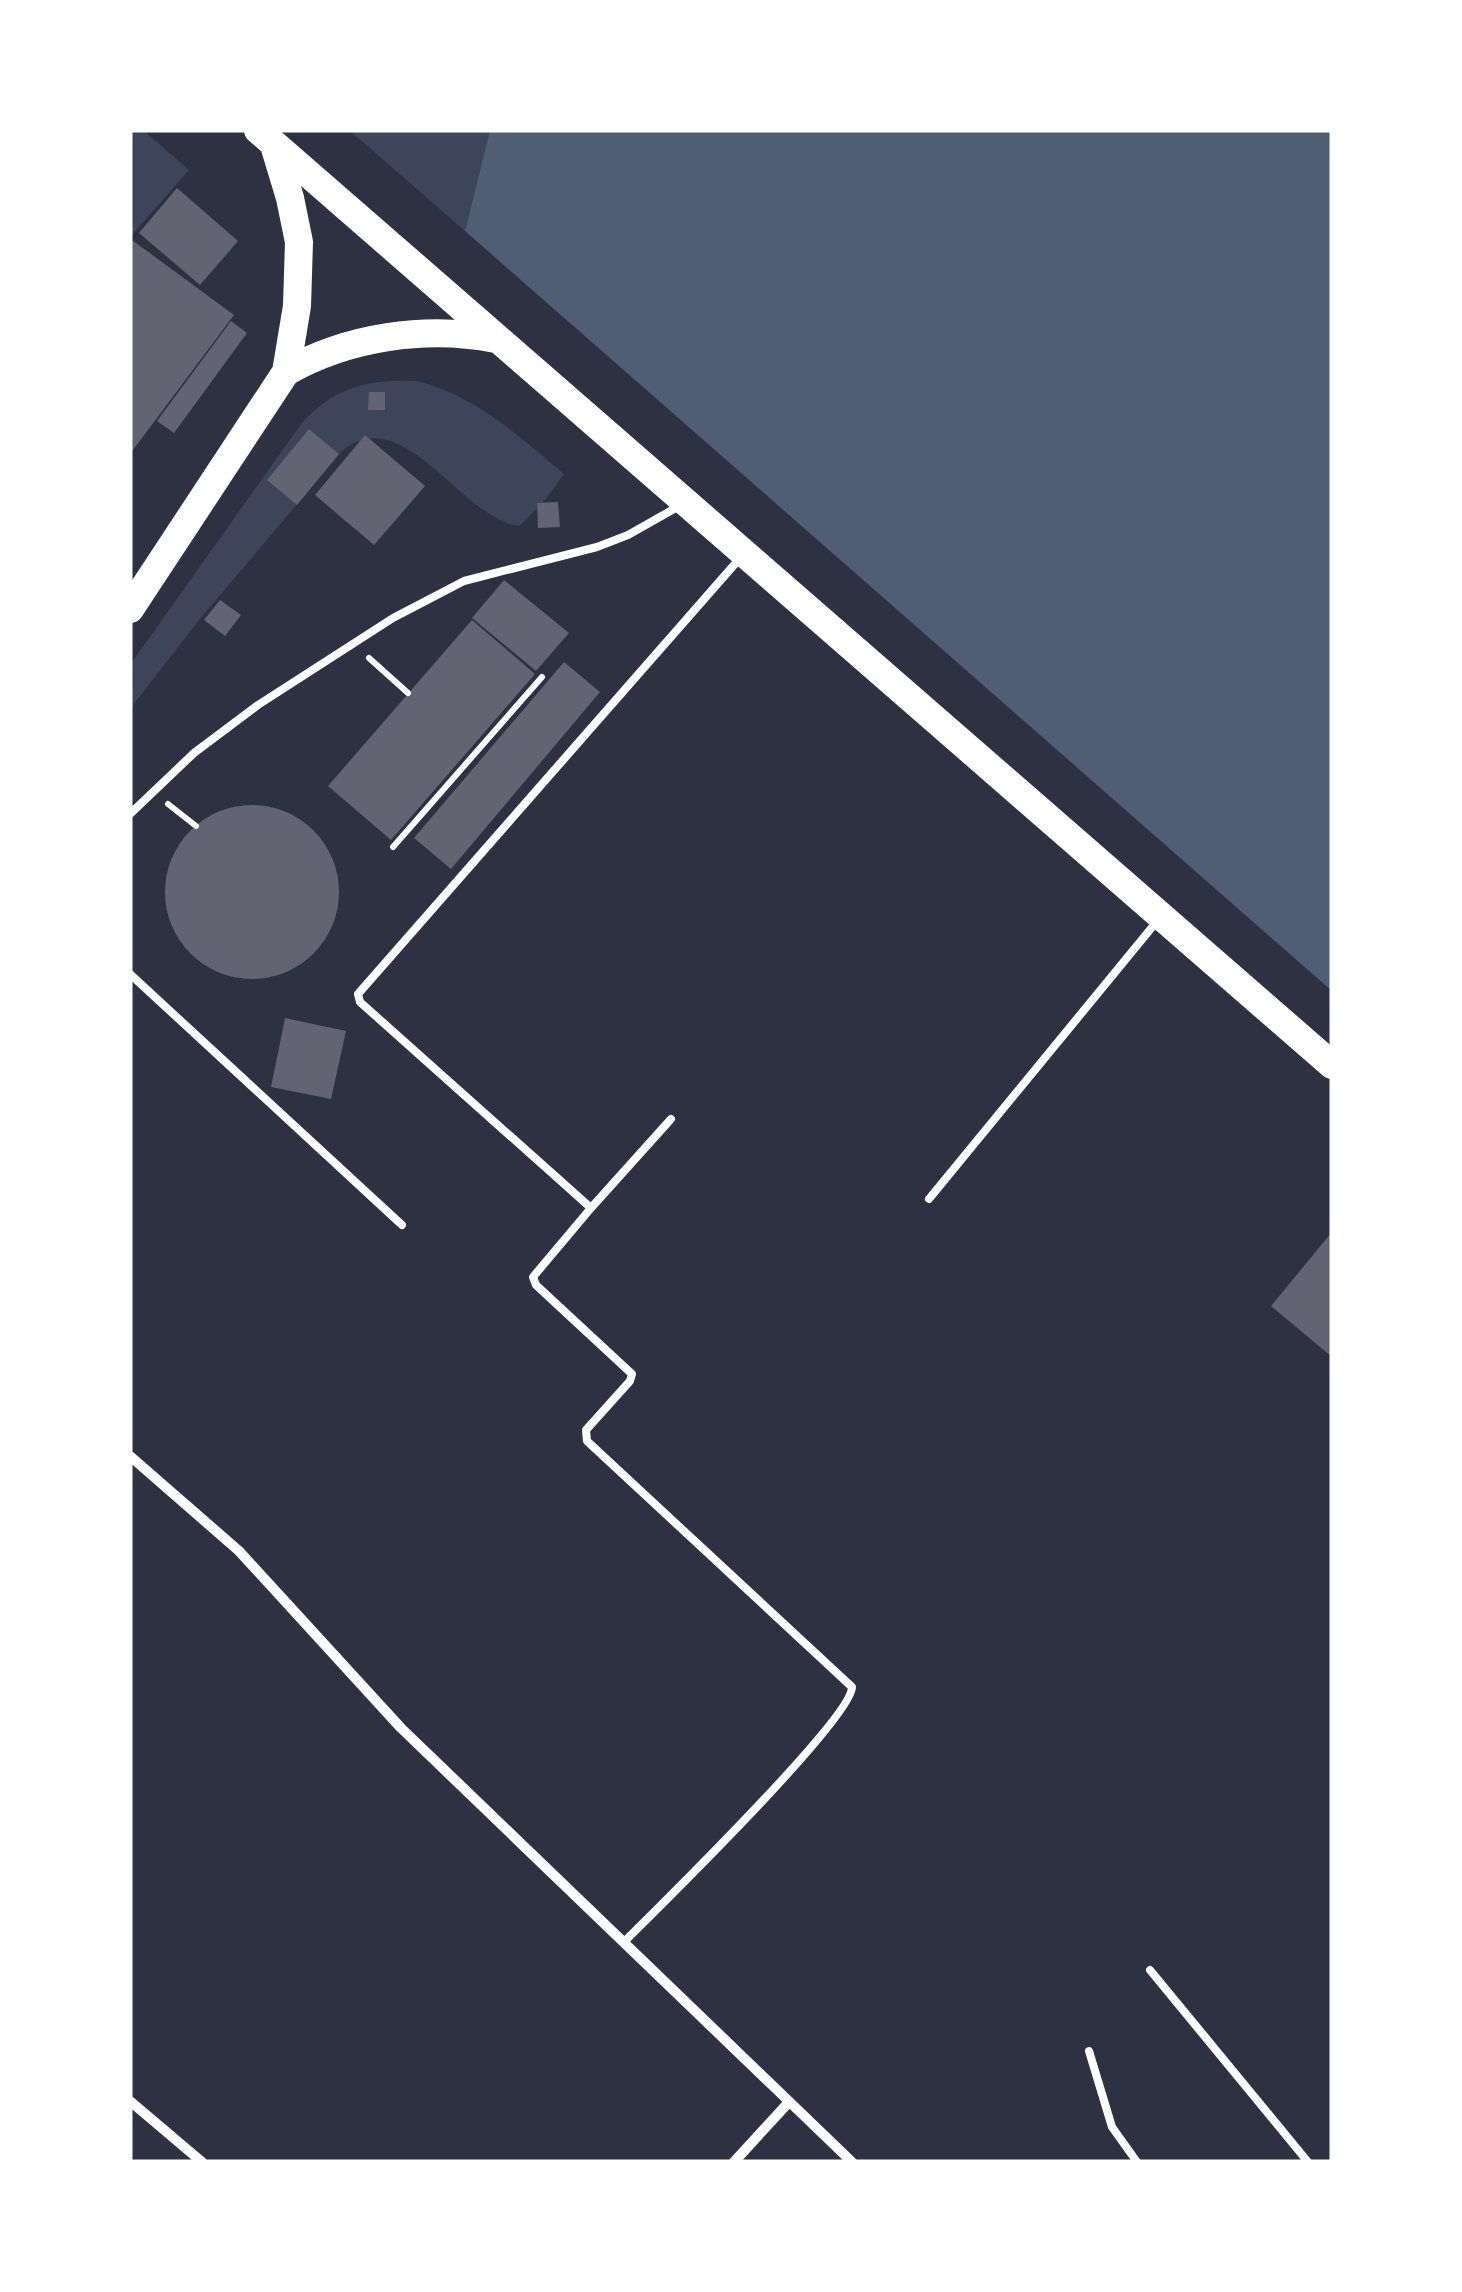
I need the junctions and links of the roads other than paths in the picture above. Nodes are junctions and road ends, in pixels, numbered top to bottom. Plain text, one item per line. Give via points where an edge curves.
1 (265, 137) edge
2 (498, 340) junction
3 (286, 372) junction
4 (684, 502) junction
5 (744, 554) junction
6 (130, 610) edge
7 (130, 814) edge
8 (1161, 916) junction
9 (130, 974) edge
10 (1332, 1065) edge
11 (670, 1119) dead end
12 (929, 1199) dead end
13 (591, 1208) junction
14 (402, 1225) dead end
15 (130, 1456) edge
16 (626, 1940) junction
17 (1150, 1970) dead end
18 (1089, 2051) dead end
19 (130, 2101) edge
20 (789, 2102) junction
21 (202, 2162) edge
22 (734, 2162) edge
23 (852, 2162) edge
24 (1137, 2162) edge
25 (1308, 2162) edge

1 - 2 highway
1 - 3 highway via 299,242
2 - 3 highway via 390,337 328,352
2 - 4 highway
3 - 6 highway
4 - 5 highway
4 - 7 lane via 613,541 464,581 393,618 194,752
5 - 8 highway
5 - 13 lane via 358,994
8 - 10 highway
8 - 12 lane
9 - 14 lane
11 - 13 lane
13 - 16 lane via 533,1277 632,1374 585,1439 853,1690 802,1758
15 - 16 street via 239,1551 401,1728
16 - 20 street
17 - 25 lane
18 - 24 lane via 1112,2128
19 - 21 street
20 - 22 street
20 - 23 street

